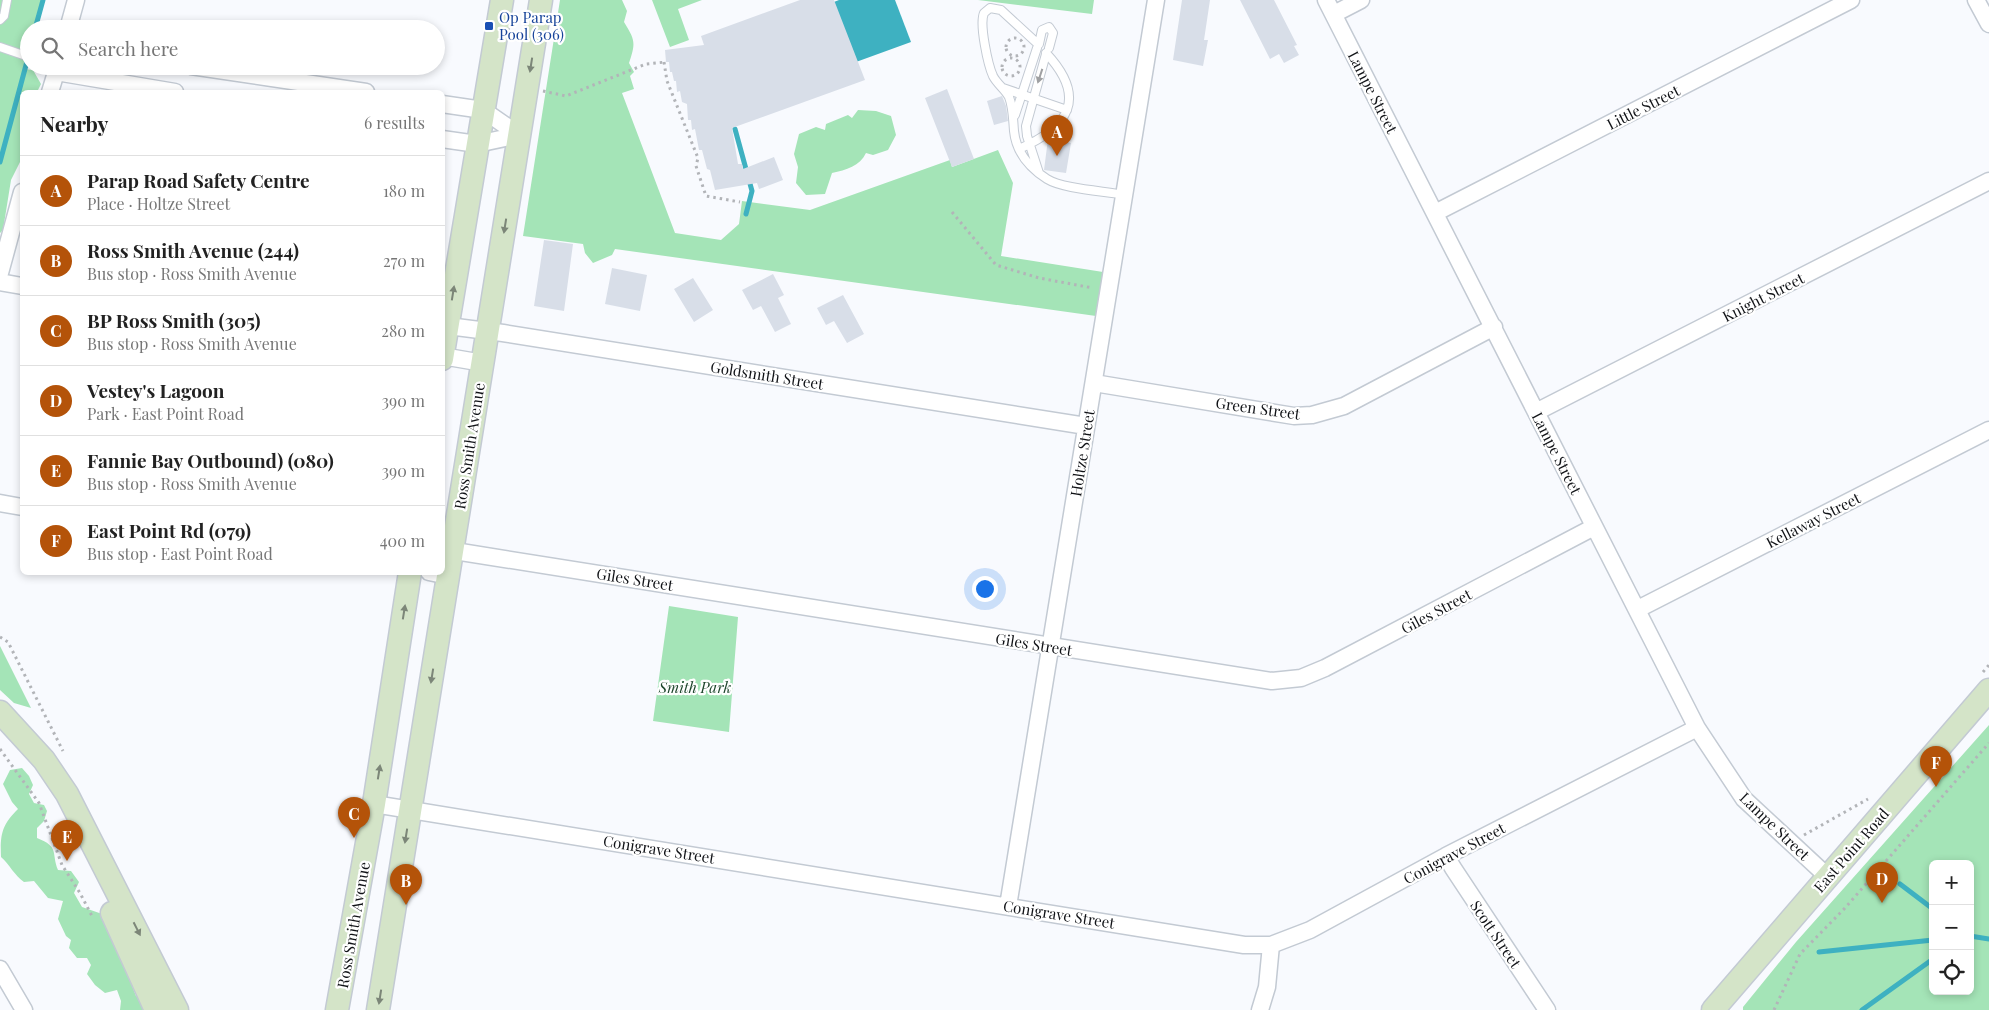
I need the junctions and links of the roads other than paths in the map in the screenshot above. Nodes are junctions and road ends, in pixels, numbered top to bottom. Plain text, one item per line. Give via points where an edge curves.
1 (7, 0) edge
2 (76, 0) edge
3 (502, 0) edge
4 (541, 0) edge
5 (1156, 0) edge
6 (1361, 0) edge
7 (1851, 0) edge
8 (1981, 2) edge
9 (1330, 7) edge
10 (0, 20) edge
11 (70, 20) edge
12 (1989, 24) edge
13 (1038, 46) junction
14 (0, 47) edge
15 (1047, 52) junction
16 (20, 55) edge
17 (55, 75) edge
18 (88, 75) edge
19 (252, 75) edge
20 (1025, 82) junction
21 (1002, 88) junction
22 (51, 90) edge
23 (164, 90) edge
24 (353, 90) edge
25 (1020, 95) junction
26 (1032, 99) junction
27 (445, 104) edge
28 (483, 110) junction
29 (1067, 110) junction
30 (1014, 122) junction
31 (519, 135) junction
32 (445, 139) edge
33 (477, 144) junction
34 (1030, 144) junction
35 (1019, 148) junction
36 (1039, 173) junction
37 (1989, 181) edge
38 (1125, 195) junction
39 (20, 199) edge
40 (1435, 213) junction
41 (0, 273) edge
42 (0, 282) edge
43 (20, 286) edge
44 (448, 326) junction
45 (1494, 327) junction
46 (488, 332) junction
47 (445, 345) edge
48 (445, 357) edge
49 (483, 363) junction
50 (1094, 382) junction
51 (1536, 412) junction
52 (1086, 426) junction
53 (1989, 430) edge
54 (0, 503) edge
55 (20, 507) edge
56 (1594, 527) junction
57 (447, 549) edge
58 (410, 575) edge
59 (439, 575) edge
60 (1638, 609) junction
61 (1050, 647) junction
62 (1986, 681) edge
63 (0, 712) edge
64 (0, 718) edge
65 (1697, 728) junction
66 (374, 804) junction
67 (410, 810) junction
68 (1446, 856) junction
69 (1828, 877) junction
70 (1008, 906) junction
71 (1270, 945) junction
72 (0, 969) edge
73 (24, 1010) edge
74 (156, 1010) edge
75 (177, 1010) edge
76 (337, 1010) edge
77 (378, 1010) edge
78 (1260, 1010) edge
79 (1547, 1010) edge
80 (1713, 1010) edge

1 - 10 lane
2 - 11 street
3 - 28 street
4 -> 31 street, Ross Smith Avenue
5 - 38 street, Holtze Street
6 - 9 street
7 - 40 street, Little Street
8 - 12 street
9 - 40 street, Lampe Street
13 - 15 lane via 1040,54
13 - 15 lane via 1042,30 1049,27 1053,33
13 - 20 lane
13 - 21 lane via 998,8 990,8 984,13 982,23 990,67
14 - 16 lane
15 -> 26 lane
15 - 29 lane via 1064,78
17 - 22 street
18 - 23 street
19 - 24 street
20 - 21 lane
20 - 25 lane
21 - 25 lane
21 - 30 lane via 1010,100
25 - 26 lane
25 - 30 lane
26 - 29 lane
26 - 34 lane via 1026,126
27 - 28 street
28 - 31 street
28 - 33 street
29 - 34 lane via 1057,126
30 - 35 lane
31 - 33 street
31 -> 46 street, Ross Smith Avenue
32 - 33 street
44 -> 33 street
34 - 35 lane
34 - 36 lane
35 - 36 lane
36 - 38 lane via 1058,184
37 - 51 street, Knight Street
38 - 50 street, Holtze Street
39 - 41 street
40 - 45 street, Lampe Street
42 - 43 street
44 - 46 street, Goldsmith Street
44 - 47 street
45 - 50 street, Green Street via 1344,406 1312,415 1294,416
45 - 51 street, Lampe Street
46 - 49 street, Ross Smith Avenue
46 - 52 street, Goldsmith Street
48 - 49 street
49 - 57 street, Ross Smith Avenue
50 - 52 street, Holtze Street
51 - 56 street, Lampe Street
52 - 61 street, Holtze Street
53 - 60 street, Kellaway Street
54 - 55 street
56 - 60 street, Lampe Street
56 - 61 street, Giles Street via 1366,648 1301,678 1252,679
57 - 61 street, Giles Street
66 -> 58 street, Ross Smith Avenue
59 -> 67 street, Ross Smith Avenue
60 - 65 street, Lampe Street
61 - 70 street, Holtze Street
62 - 69 street, East Point Road
63 -> 75 street via 44,760 67,794
64 - 74 street via 37,770 77,837
65 - 68 street, Conigrave Street
65 - 69 street, Lampe Street via 1744,799
66 - 67 street, Conigrave Street
66 - 76 street, Ross Smith Avenue
67 - 70 street, Conigrave Street
67 -> 77 street, Ross Smith Avenue
68 - 71 street, Conigrave Street via 1310,930
68 - 79 street, Scott Street
69 - 80 street, East Point Road
70 - 71 street, Conigrave Street via 1244,944
71 - 78 street via 1267,988
72 - 73 street

